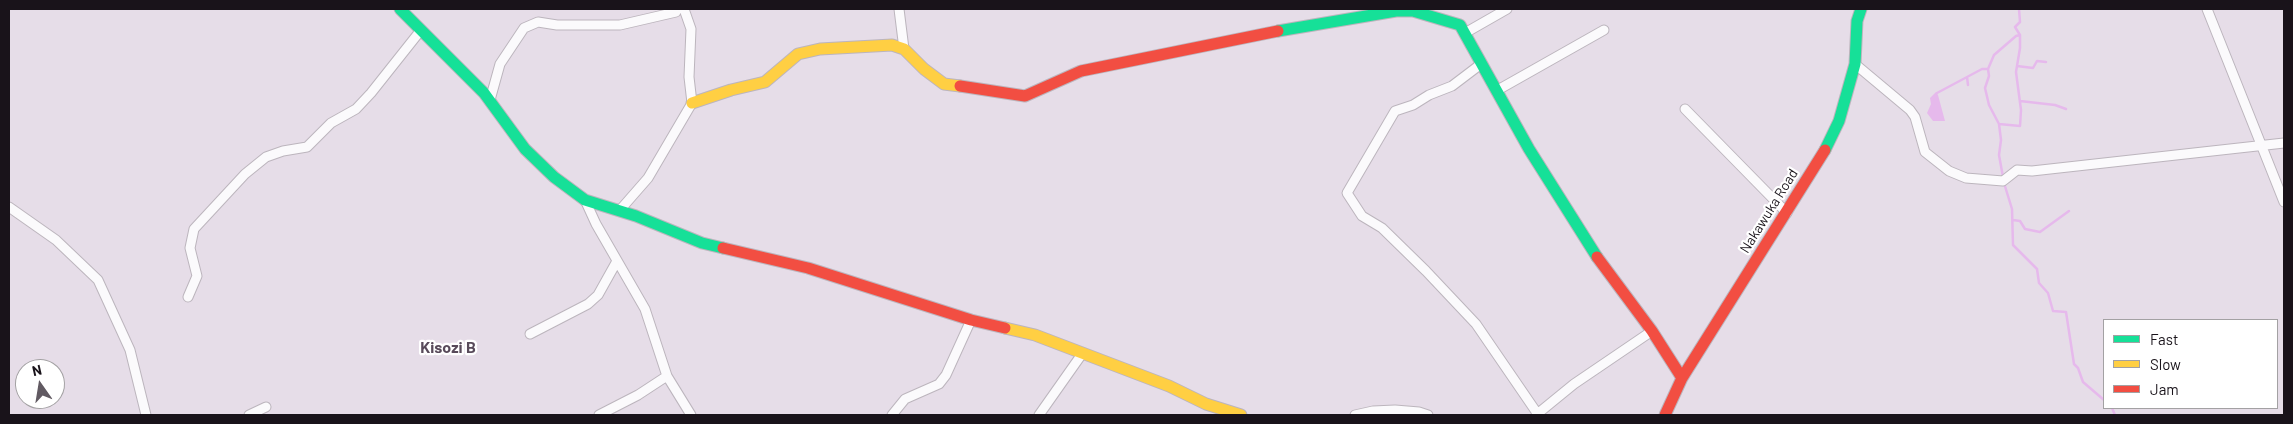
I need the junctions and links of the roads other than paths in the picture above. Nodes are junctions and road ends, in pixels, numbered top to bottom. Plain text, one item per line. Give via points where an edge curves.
1 (400, 9) edge
2 (677, 9) edge
3 (684, 9) edge
4 (899, 9) edge
5 (1507, 9) edge
6 (1861, 9) edge
7 (2207, 9) edge
8 (1407, 10) edge
9 (421, 30) junction
10 (1604, 30) dead end
11 (1465, 33) junction
12 (904, 49) junction
13 (1481, 64) junction
14 (1855, 64) junction
15 (1496, 91) junction
16 (490, 100) junction
17 (692, 103) junction
18 (1685, 109) dead end
19 (2284, 143) edge
20 (2262, 146) junction
21 (585, 200) junction
22 (2284, 202) edge
23 (9, 207) edge
24 (606, 207) junction
25 (620, 210) junction
26 (1786, 212) junction
27 (596, 224) junction
28 (617, 261) junction
29 (188, 298) dead end
30 (972, 320) junction
31 (1652, 331) junction
32 (530, 334) dead end
33 (1082, 354) junction
34 (667, 376) junction
35 (1682, 378) junction
36 (266, 407) dead end
37 (1536, 414) edge
38 (146, 415) edge
39 (249, 415) edge
40 (599, 415) edge
41 (691, 415) edge
42 (892, 415) edge
43 (1039, 415) edge
44 (1242, 415) edge
45 (1355, 415) edge
46 (1428, 415) edge
47 (1665, 415) edge

1 - 9 street
2 - 16 street via 676,12 620,25 538,22 524,28 500,64
3 - 17 street via 691,29 689,77
4 - 12 street
5 - 11 street
6 - 14 street, Nakawuka Road
7 - 20 street
8 - 11 street via 1452,21
8 - 12 street via 1298,27 1082,71 1025,96 944,84
9 - 16 street
9 - 29 street via 356,109 331,123 307,147 266,157 245,174 194,229 190,248 197,276
10 - 15 street
11 - 13 street
12 - 17 street via 892,44 804,51 765,82
13 - 15 street
13 - 37 street via 1452,86 1395,112 1347,193 1362,216 1382,228 1476,324
14 - 20 street via 1910,110 1925,152 1949,171 1966,178 2003,181 2017,170 2032,172
14 - 26 street, Nakawuka Road via 1835,132
15 - 31 street via 1598,259
16 - 21 street via 525,149 554,177
17 - 25 street via 648,178
18 - 26 street
19 - 20 street
20 - 22 street
21 - 24 street
21 - 27 street
23 - 38 street via 56,240 98,280 130,350
24 - 25 street
24 - 27 street
25 - 30 street via 702,243 808,268
26 - 35 street, Nakawuka Road
27 - 28 street
28 - 32 street via 598,295 588,304
28 - 34 street via 645,309
30 - 33 street via 1035,335
30 - 42 street via 939,384 905,400
31 - 35 street
31 - 37 street
33 - 43 street
33 - 44 street via 1169,386 1206,404
34 - 40 street
34 - 41 street
35 - 47 street, Nakawuka Road
36 - 39 street
45 - 46 street via 1395,410

